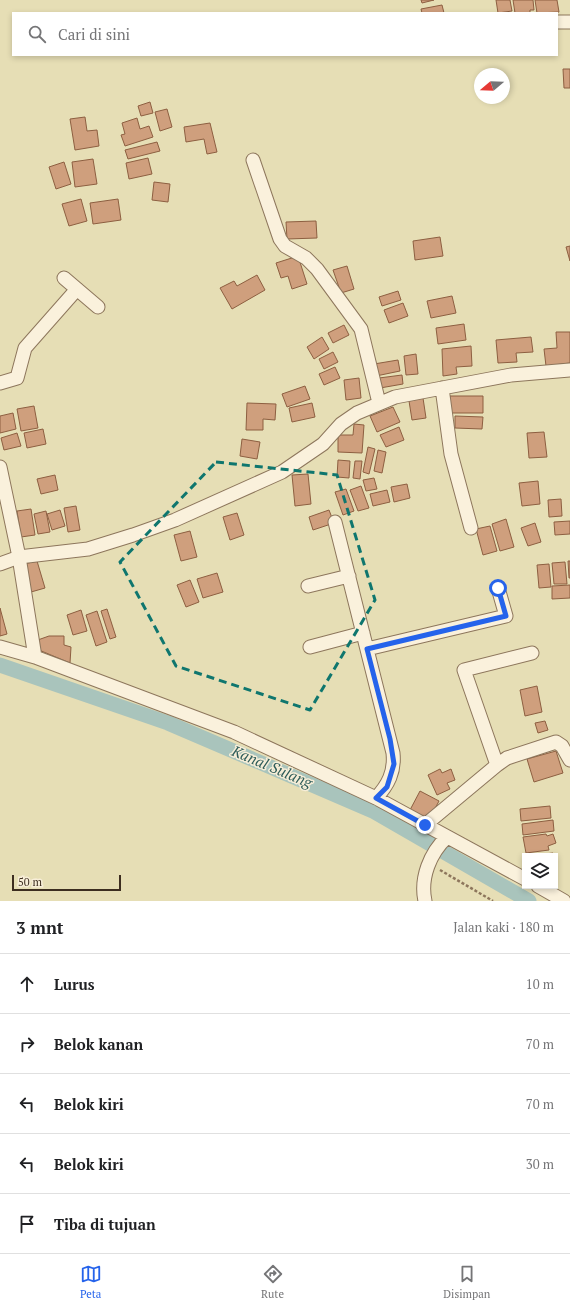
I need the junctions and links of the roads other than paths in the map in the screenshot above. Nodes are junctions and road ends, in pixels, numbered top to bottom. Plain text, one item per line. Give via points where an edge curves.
1 (558, 22) edge
2 (570, 22) edge
3 (253, 160) dead end
4 (64, 278) dead end
5 (77, 289) junction
6 (98, 307) dead end
7 (570, 370) edge
8 (0, 384) edge
9 (442, 388) junction
10 (379, 403) junction
11 (0, 467) edge
12 (335, 522) dead end
13 (471, 528) dead end
14 (19, 557) junction
15 (0, 564) edge
16 (349, 576) junction
17 (308, 586) dead end
18 (498, 588) dead end
19 (363, 633) junction
20 (0, 647) edge
21 (310, 647) dead end
22 (367, 649) junction
23 (532, 653) dead end
24 (35, 657) junction
25 (570, 760) edge
26 (496, 764) junction
27 (376, 798) junction
28 (425, 825) junction
29 (443, 841) junction
30 (522, 878) edge
31 (543, 889) edge
32 (425, 901) edge
33 (564, 901) edge

1 - 2 street
3 - 10 street via 280,239 285,246 306,258 317,269 361,329
4 - 5 street
5 - 6 street
5 - 8 street via 25,348 17,378
7 - 9 street via 511,375
9 - 10 street via 395,397
9 - 13 street via 451,454
10 - 14 street via 356,413 341,424 323,444 282,472 175,520 88,549
11 - 14 street
12 - 16 street
14 - 15 street
14 - 24 street
16 - 17 street
16 - 19 street
18 - 22 street via 506,616
19 - 21 street
19 - 22 street
20 - 24 street
22 - 27 street via 394,764 387,787
23 - 26 street via 464,670
24 - 27 street via 234,732
25 - 26 street via 562,746 556,742
26 - 28 street
27 - 28 street
28 - 29 street
29 - 30 street
29 - 32 street via 429,862 423,886
31 - 33 street

